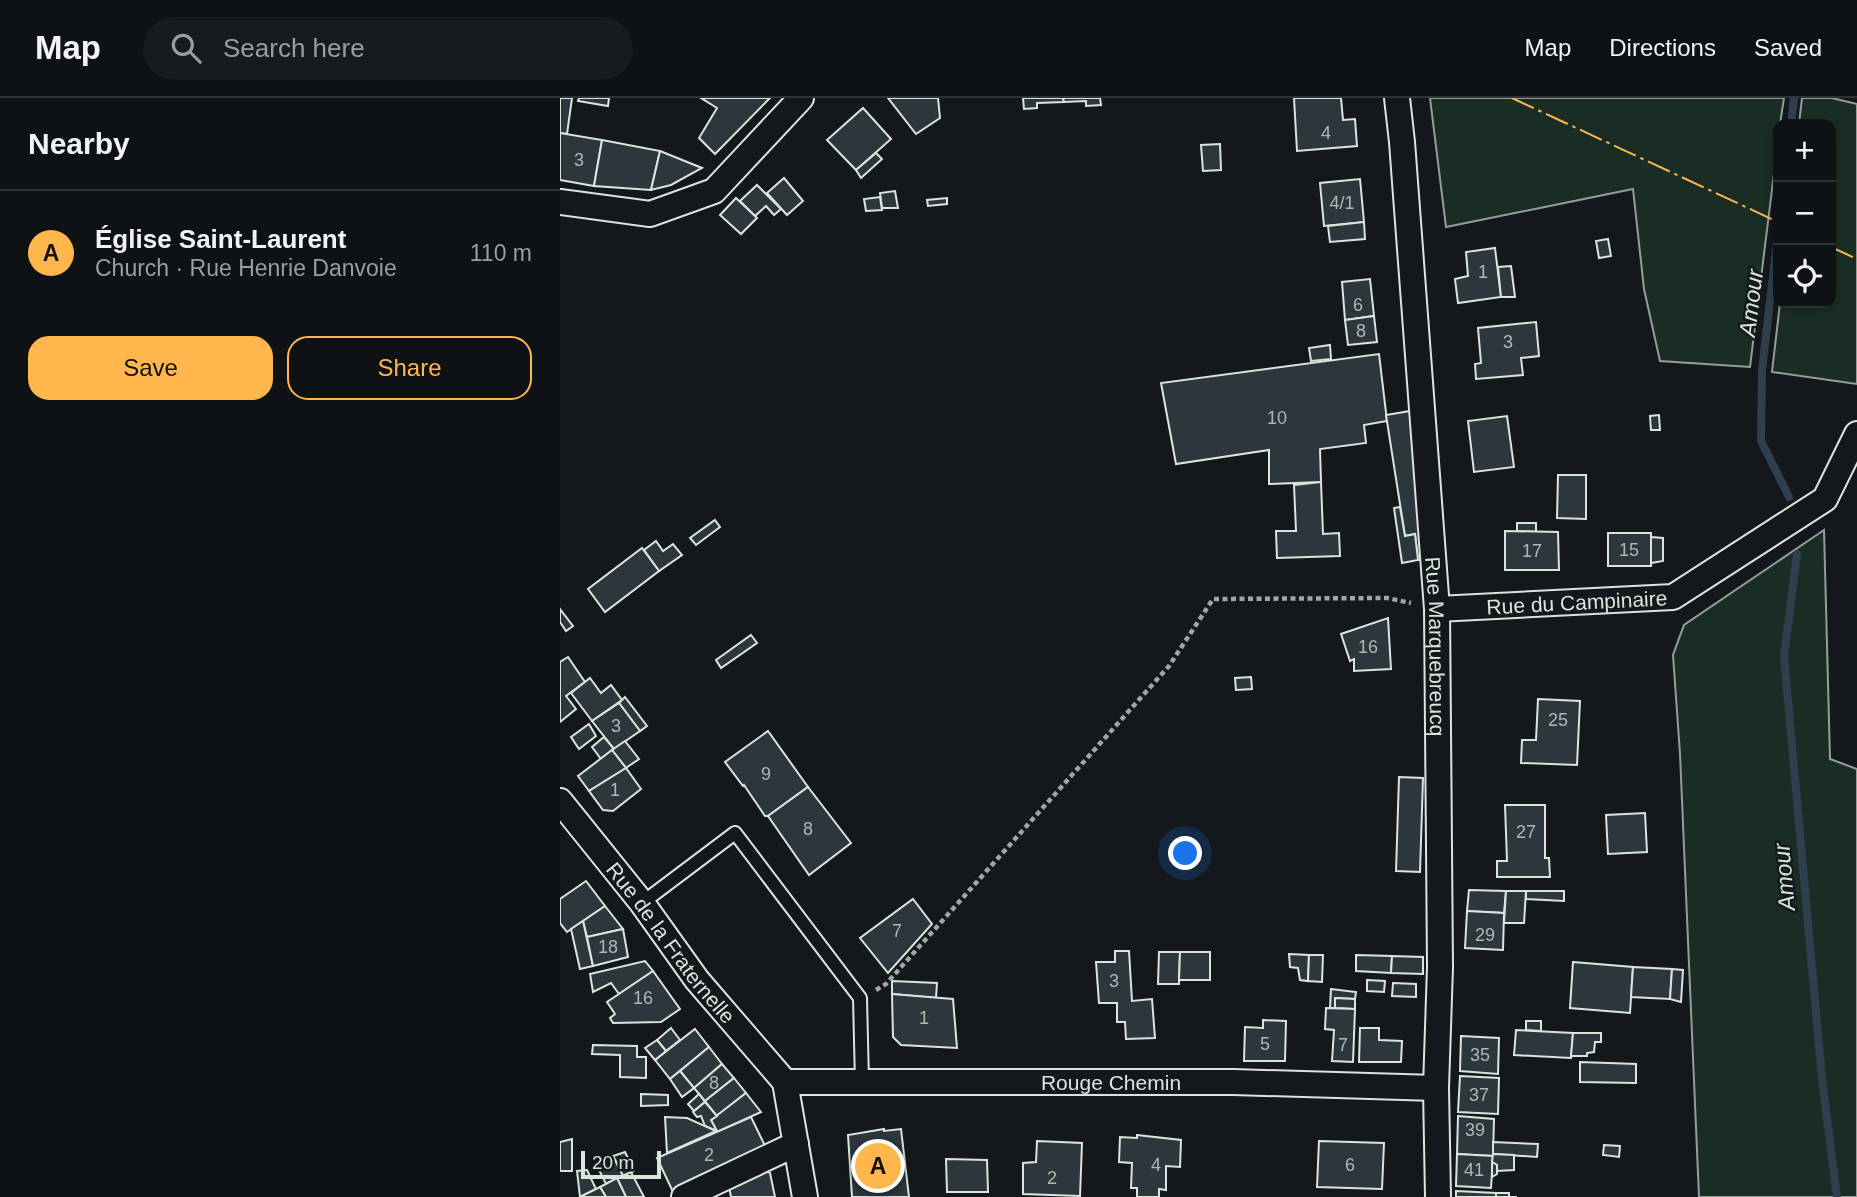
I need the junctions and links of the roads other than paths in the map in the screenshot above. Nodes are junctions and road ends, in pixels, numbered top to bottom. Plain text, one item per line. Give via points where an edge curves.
1 (801, 98) edge
2 (1397, 98) edge
3 (560, 202) edge
4 (1857, 434) edge
5 (1437, 609) junction
6 (560, 801) edge
7 (642, 903) junction
8 (785, 1082) junction
9 (862, 1082) junction
10 (1436, 1088) junction
11 (796, 1144) junction
12 (684, 1197) edge
13 (805, 1197) edge
14 (1438, 1197) edge

1 - 3 street via 714,191 650,214
2 - 5 street, Rue Marquebreucq
4 - 5 street, Rue du Campinaire via 1825,499 1674,597
5 - 10 street, Rue Marquebreucq via 1440,967
6 - 7 street, Rue de la Fraternelle
7 - 8 street, Rue de la Fraternelle via 697,980
7 - 9 lane via 735,833 860,998
8 - 9 street, Rouge Chemin
8 - 11 street
9 - 10 street, Rouge Chemin via 1219,1082
10 - 14 street, Rue Marquebreucq
11 - 12 street
11 - 13 street

